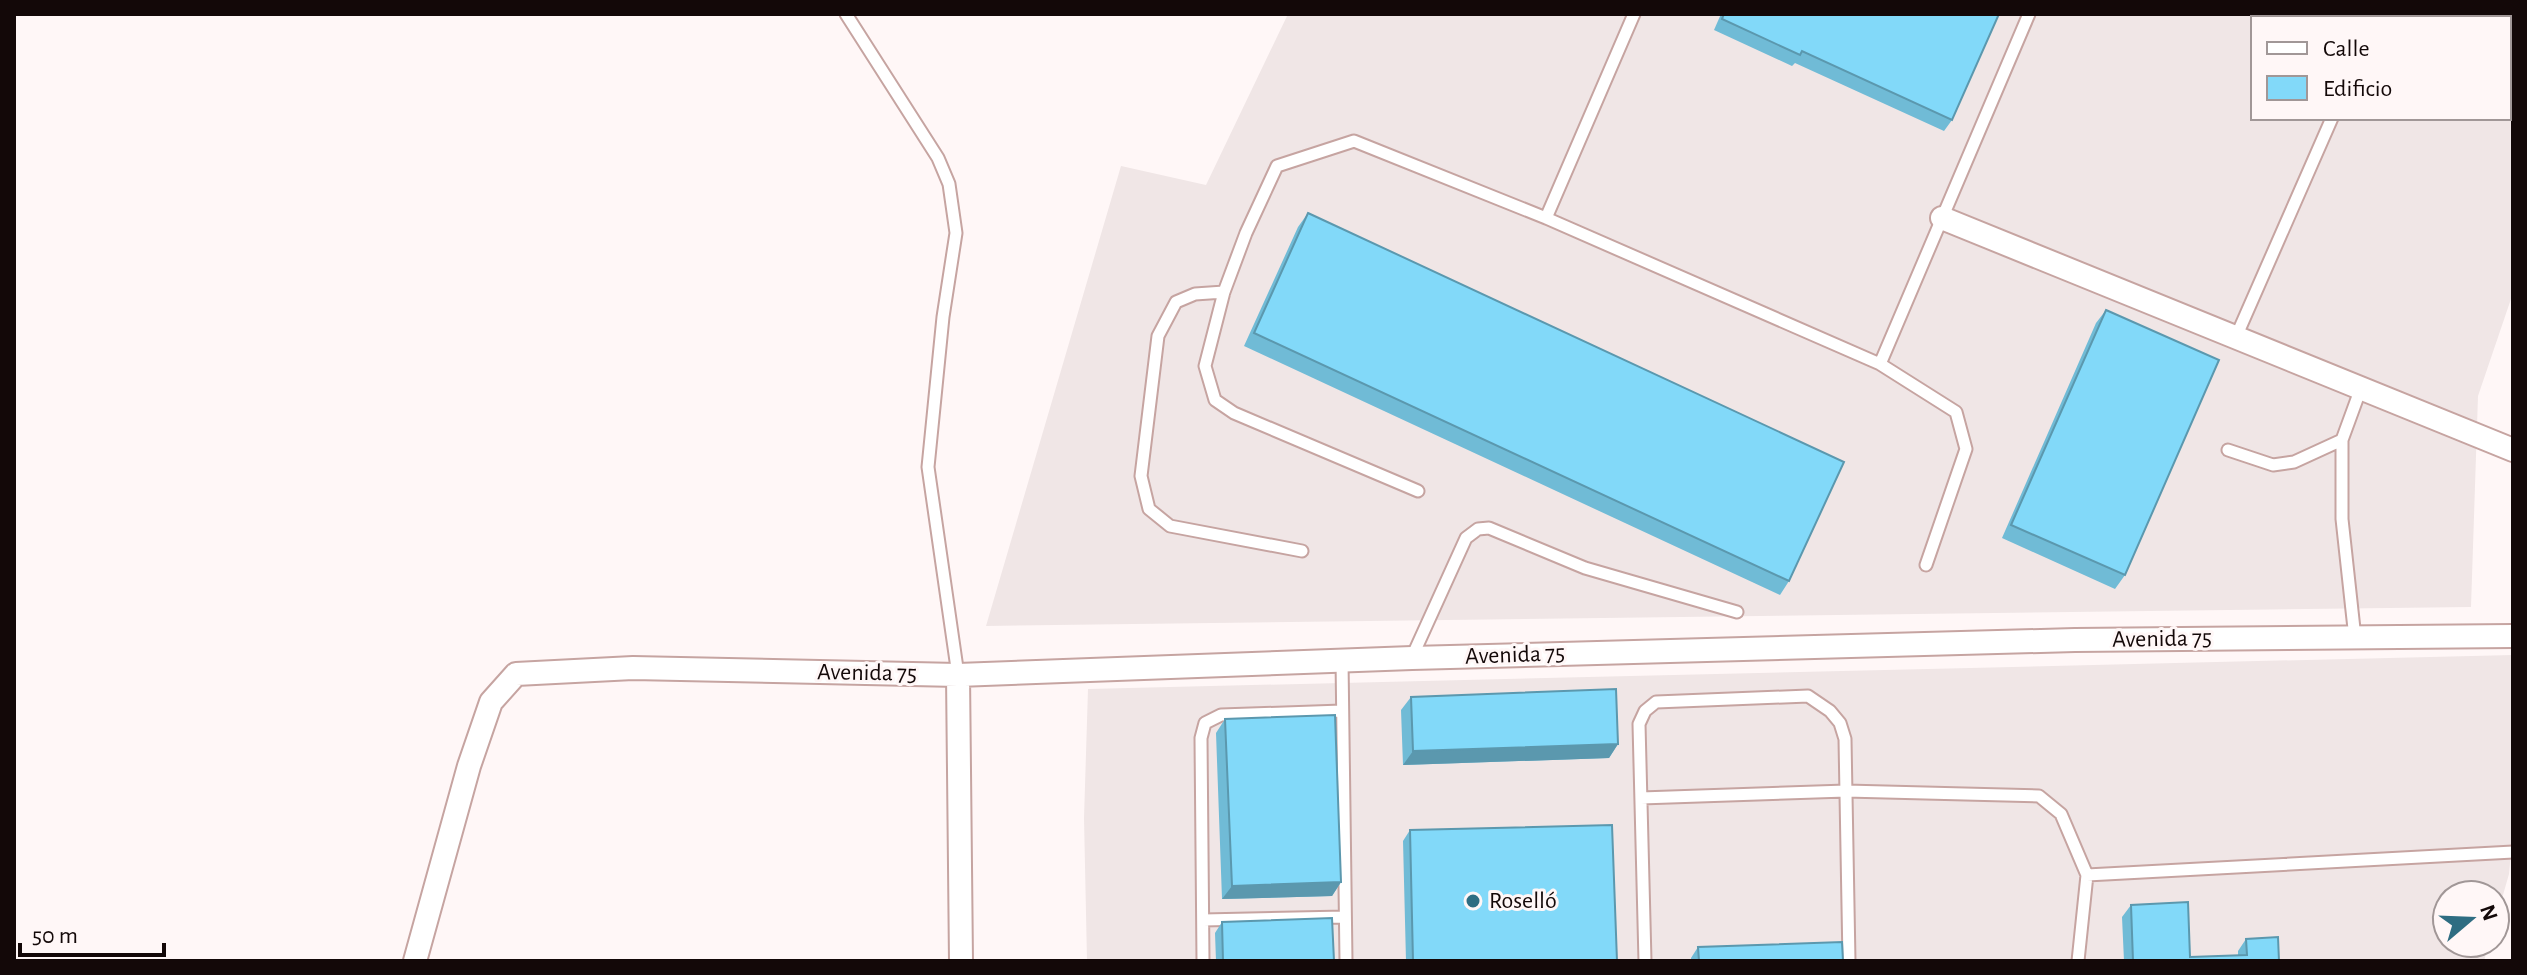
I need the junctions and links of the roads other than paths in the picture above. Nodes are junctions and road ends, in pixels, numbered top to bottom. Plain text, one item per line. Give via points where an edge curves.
1 (846, 14) edge
2 (1634, 14) edge
3 (2029, 14) edge
4 (2331, 120) edge
5 (1546, 218) junction
6 (1942, 218) junction
7 (1224, 292) junction
8 (2236, 337) junction
9 (1880, 364) junction
10 (2361, 388) junction
11 (2342, 440) junction
12 (2228, 450) dead end
13 (2513, 450) edge
14 (1418, 491) dead end
15 (1302, 551) dead end
16 (1926, 565) dead end
17 (1737, 612) dead end
18 (2513, 636) edge
19 (2355, 638) junction
20 (1412, 658) junction
21 (1342, 660) junction
22 (958, 675) junction
23 (1342, 711) junction
24 (1846, 791) junction
25 (1641, 798) junction
26 (2513, 852) edge
27 (2087, 875) junction
28 (1345, 917) junction
29 (1203, 920) junction
30 (415, 961) edge
31 (961, 961) edge
32 (1203, 961) edge
33 (1346, 961) edge
34 (1645, 961) edge
35 (1849, 961) edge
36 (2078, 961) edge

1 - 22 lane via 938,158 949,184 956,233 928,467
2 - 5 lane
3 - 6 lane
4 - 8 lane
5 - 7 lane via 1354,141 1277,166
5 - 9 lane
6 - 8 street
6 - 9 lane
7 - 14 lane via 1205,366 1215,400 1234,413
7 - 15 lane via 1176,302 1158,336 1141,476 1149,509 1170,526
8 - 10 street
9 - 16 lane via 1956,412 1966,449
10 - 11 lane
10 - 13 street
11 - 12 lane via 2294,462 2273,465
11 - 19 lane via 2342,519
17 - 20 lane via 1585,568 1489,528 1478,529 1466,538
18 - 19 street, Avenida 75
19 - 20 street, Avenida 75
20 - 21 street, Avenida 75
21 - 22 street, Avenida 75
21 - 23 lane
22 - 30 street, Avenida 75 via 633,668 516,674 491,702 482,727
22 - 31 street
23 - 28 lane
23 - 29 lane via 1221,715 1205,723
24 - 25 lane
24 - 25 lane via 1840,723 1808,696 1656,702 1639,724
24 - 27 lane via 2039,796 2061,814
24 - 35 lane
25 - 34 lane
26 - 27 lane
27 - 36 lane
28 - 29 lane
28 - 33 lane
29 - 32 lane

